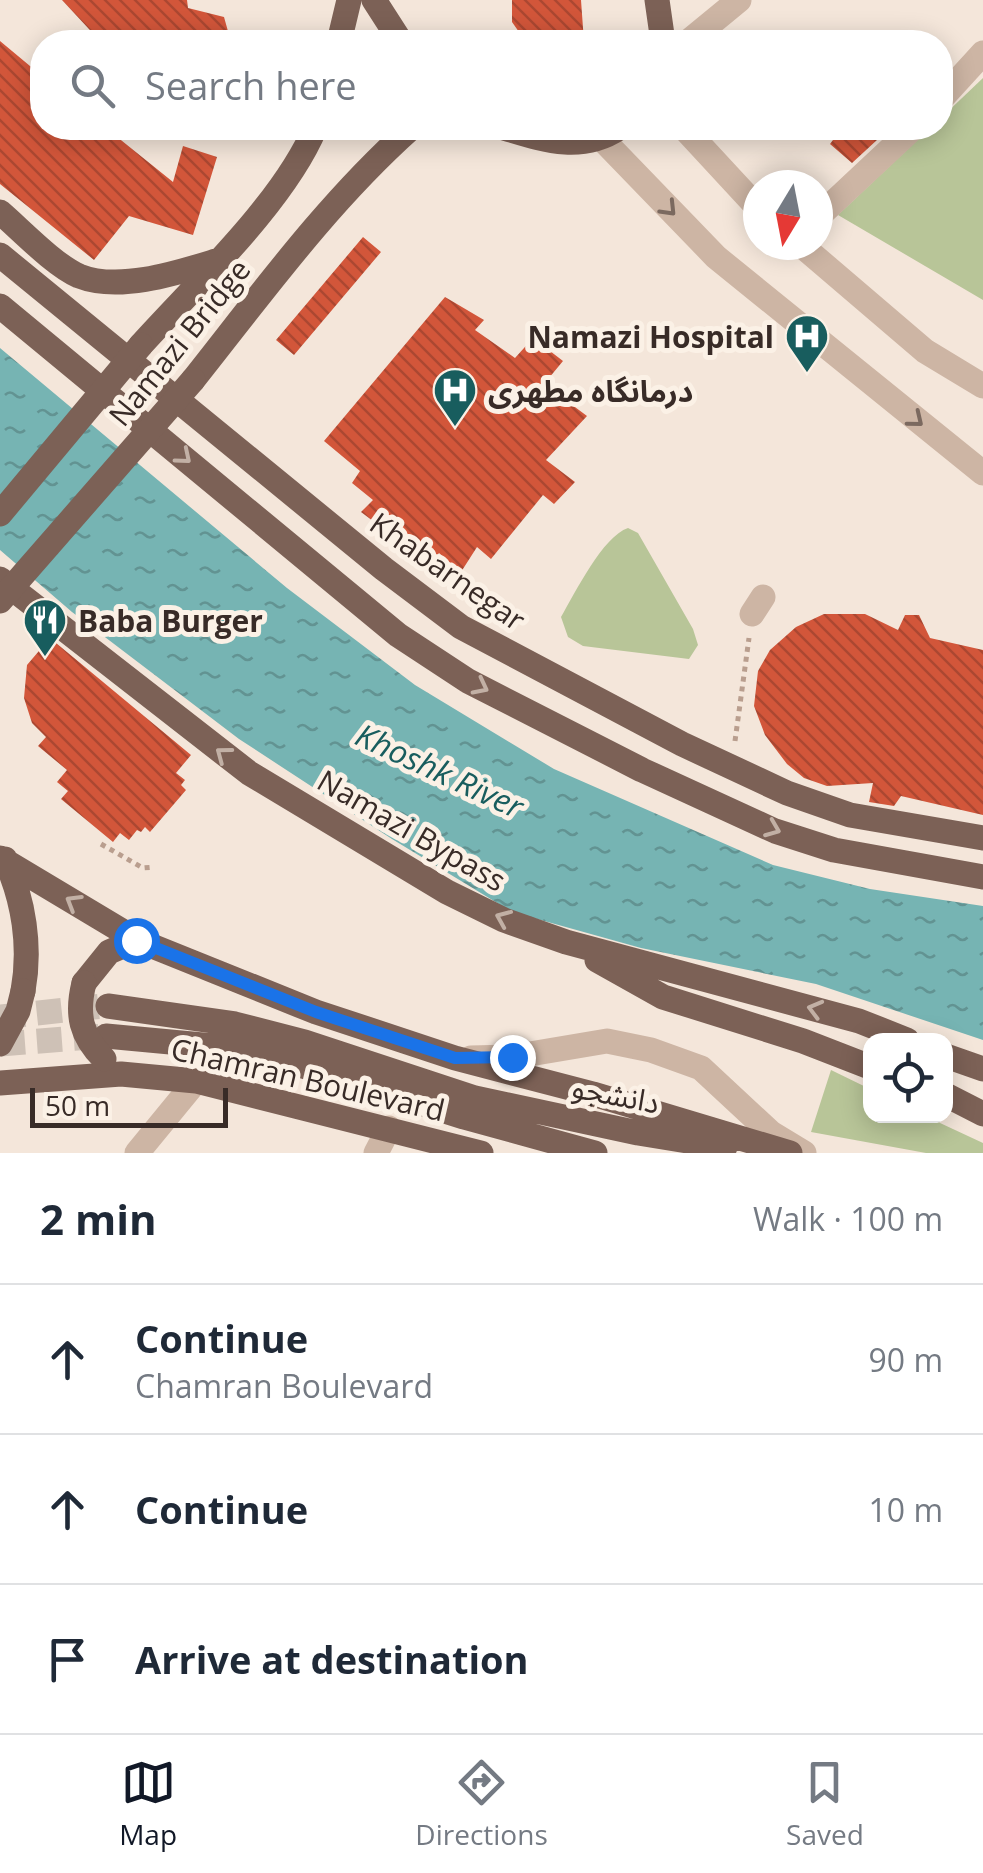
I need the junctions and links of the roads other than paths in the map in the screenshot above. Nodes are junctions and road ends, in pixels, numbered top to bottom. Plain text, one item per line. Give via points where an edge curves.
1 (349, 0) edge
2 (374, 0) edge
3 (658, 0) edge
4 (739, 0) edge
5 (342, 30) edge
6 (393, 30) edge
7 (662, 30) edge
8 (703, 30) edge
9 (983, 53) edge
10 (953, 86) edge
11 (310, 140) edge
12 (386, 140) edge
13 (397, 140) edge
14 (542, 140) edge
15 (583, 140) edge
16 (616, 140) edge
17 (695, 140) edge
18 (900, 140) edge
19 (380, 155) junction
20 (743, 192) edge
21 (833, 203) edge
22 (0, 212) edge
23 (0, 255) edge
24 (818, 260) edge
25 (216, 261) junction
26 (0, 306) edge
27 (983, 386) edge
28 (983, 472) edge
29 (0, 514) edge
30 (0, 579) edge
31 (0, 601) edge
32 (983, 838) edge
33 (2, 857) edge
34 (983, 878) edge
35 (136, 940) junction
36 (566, 942) junction
37 (108, 1006) tunnel mouth
38 (888, 1033) edge
39 (0, 1044) edge
40 (110, 1057) junction
41 (455, 1058) junction
42 (953, 1058) edge
43 (863, 1063) edge
44 (983, 1069) edge
45 (196, 1082) junction
46 (0, 1083) edge
47 (953, 1099) edge
48 (983, 1114) edge
49 (390, 1128) junction
50 (137, 1153) edge
51 (376, 1153) edge
52 (481, 1153) edge
53 (595, 1153) edge
54 (765, 1153) edge
55 (790, 1153) edge
56 (804, 1153) edge

1 - 5 main road
2 - 6 main road
3 - 7 main road
4 - 8 street
9 - 10 street
11 - 25 main road, Namazi Bridge via 281,188
12 - 19 main road
13 - 19 main road, Namazi Bridge
14 - 15 main road
16 -> 28 street via 716,258
17 - 20 street
18 - 21 street
19 - 31 main road, Namazi Bridge, bridge
22 - 25 main road via 79,276 156,279
23 - 32 main road, Khabarnegar via 461,627 787,793 850,815
24 - 27 street via 926,351
25 - 29 main road, Namazi Bridge, bridge
26 -> 34 main road via 398,635 468,681 775,831 834,850
36 -> 30 main road, Namazi Bypass via 447,892 249,773
35 -> 33 main road, Chamran Boulevard
33 - 39 main road, bridge via 24,918 28,965 18,1011
35 - 40 main road, bridge via 109,952 84,983 78,1004 90,1044
35 - 41 main road, Chamran Boulevard via 316,1012
38 -> 36 main road, Namazi Bypass
36 - 43 main road via 663,997
37 - 54 main road, دانشجو via 235,1024 475,1098
40 - 45 main road, Chamran Boulevard
40 - 46 main road, Chamran Boulevard
40 - 53 main road, دانشجو via 224,1047
41 - 55 main road, Chamran Boulevard
41 - 56 street via 608,1042 650,1050 701,1068 771,1133
42 - 44 main road
45 - 49 main road, Chamran Boulevard
45 - 50 street
47 - 48 main road
49 - 51 street
49 - 52 main road, Chamran Boulevard

